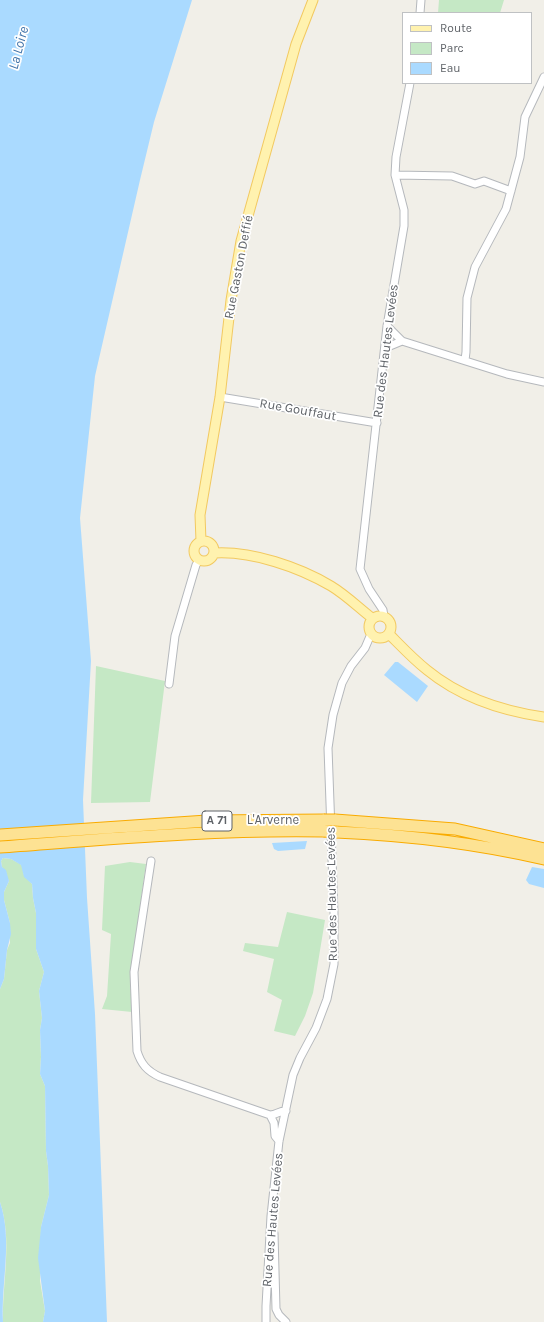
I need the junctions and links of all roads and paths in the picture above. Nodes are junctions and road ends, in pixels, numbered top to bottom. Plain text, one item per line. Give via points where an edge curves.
1 (313, 0) edge
2 (421, 0) edge
3 (420, 12) edge
4 (544, 77) edge
5 (410, 84) edge
6 (395, 175) junction
7 (511, 191) junction
8 (387, 326) junction
9 (402, 341) junction
10 (385, 348) junction
11 (465, 360) junction
12 (544, 382) edge
13 (220, 397) junction
14 (377, 423) junction
15 (201, 541) junction
16 (215, 553) junction
17 (199, 560) junction
18 (384, 616) junction
19 (372, 618) junction
20 (371, 634) junction
21 (389, 634) junction
22 (169, 684) dead end
23 (544, 717) edge
24 (335, 826) junction
25 (0, 834) edge
26 (0, 847) edge
27 (544, 849) edge
28 (544, 859) edge
29 (151, 861) dead end
30 (286, 1111) junction
31 (270, 1114) junction
32 (279, 1141) junction
33 (271, 1216) junction
34 (266, 1322) edge
35 (284, 1322) edge

1 - 13 main road, Rue Gaston Deffié via 294,51 241,241 230,300
2 - 3 street
4 - 7 street via 525,117 520,157
5 - 6 street, Rue des Hautes Levées
6 - 7 street via 452,176 475,184 484,180
6 - 8 street, Rue des Hautes Levées via 404,210 404,226
7 - 11 street via 506,209 475,268 467,298
8 - 9 street
8 - 10 street, Rue des Hautes Levées
9 - 10 street
9 - 11 street
10 - 14 street, Rue des Hautes Levées
11 - 12 street via 507,374
13 - 14 street, Rue Gouffaut
13 - 15 main road, Rue Gaston Deffié via 200,515
14 - 18 street, Rue des Hautes Levées via 360,569
15 - 16 main road via 210,543
15 - 17 main road via 194,551
16 - 17 main road via 209,561
16 - 19 main road via 244,554 302,572 332,586
17 - 22 street via 175,636
18 - 19 main road
18 - 21 main road via 390,620
19 - 20 main road via 369,624
20 - 21 main road via 380,638
20 - 30 street, Rue des Hautes Levées via 342,683 333,715 328,748 334,964 328,999 296,1066
21 - 23 main road via 427,670 461,692 484,702
24 - 25 highway, L'Arverne / A 71, bridge via 324,820 227,820
24 - 26 highway, L'Arverne / A 71, bridge via 324,831 220,832
24 - 27 highway, L'Arverne / A 71 via 455,829
24 - 28 highway, L'Arverne / A 71
29 - 31 street via 134,972 138,1051 141,1062 160,1077
30 - 31 street
30 - 32 street, Rue des Hautes Levées
31 - 32 street via 275,1136
32 - 33 street, Rue des Hautes Levées
33 - 34 street, Rue des Hautes Levées
33 - 35 street via 276,1309

